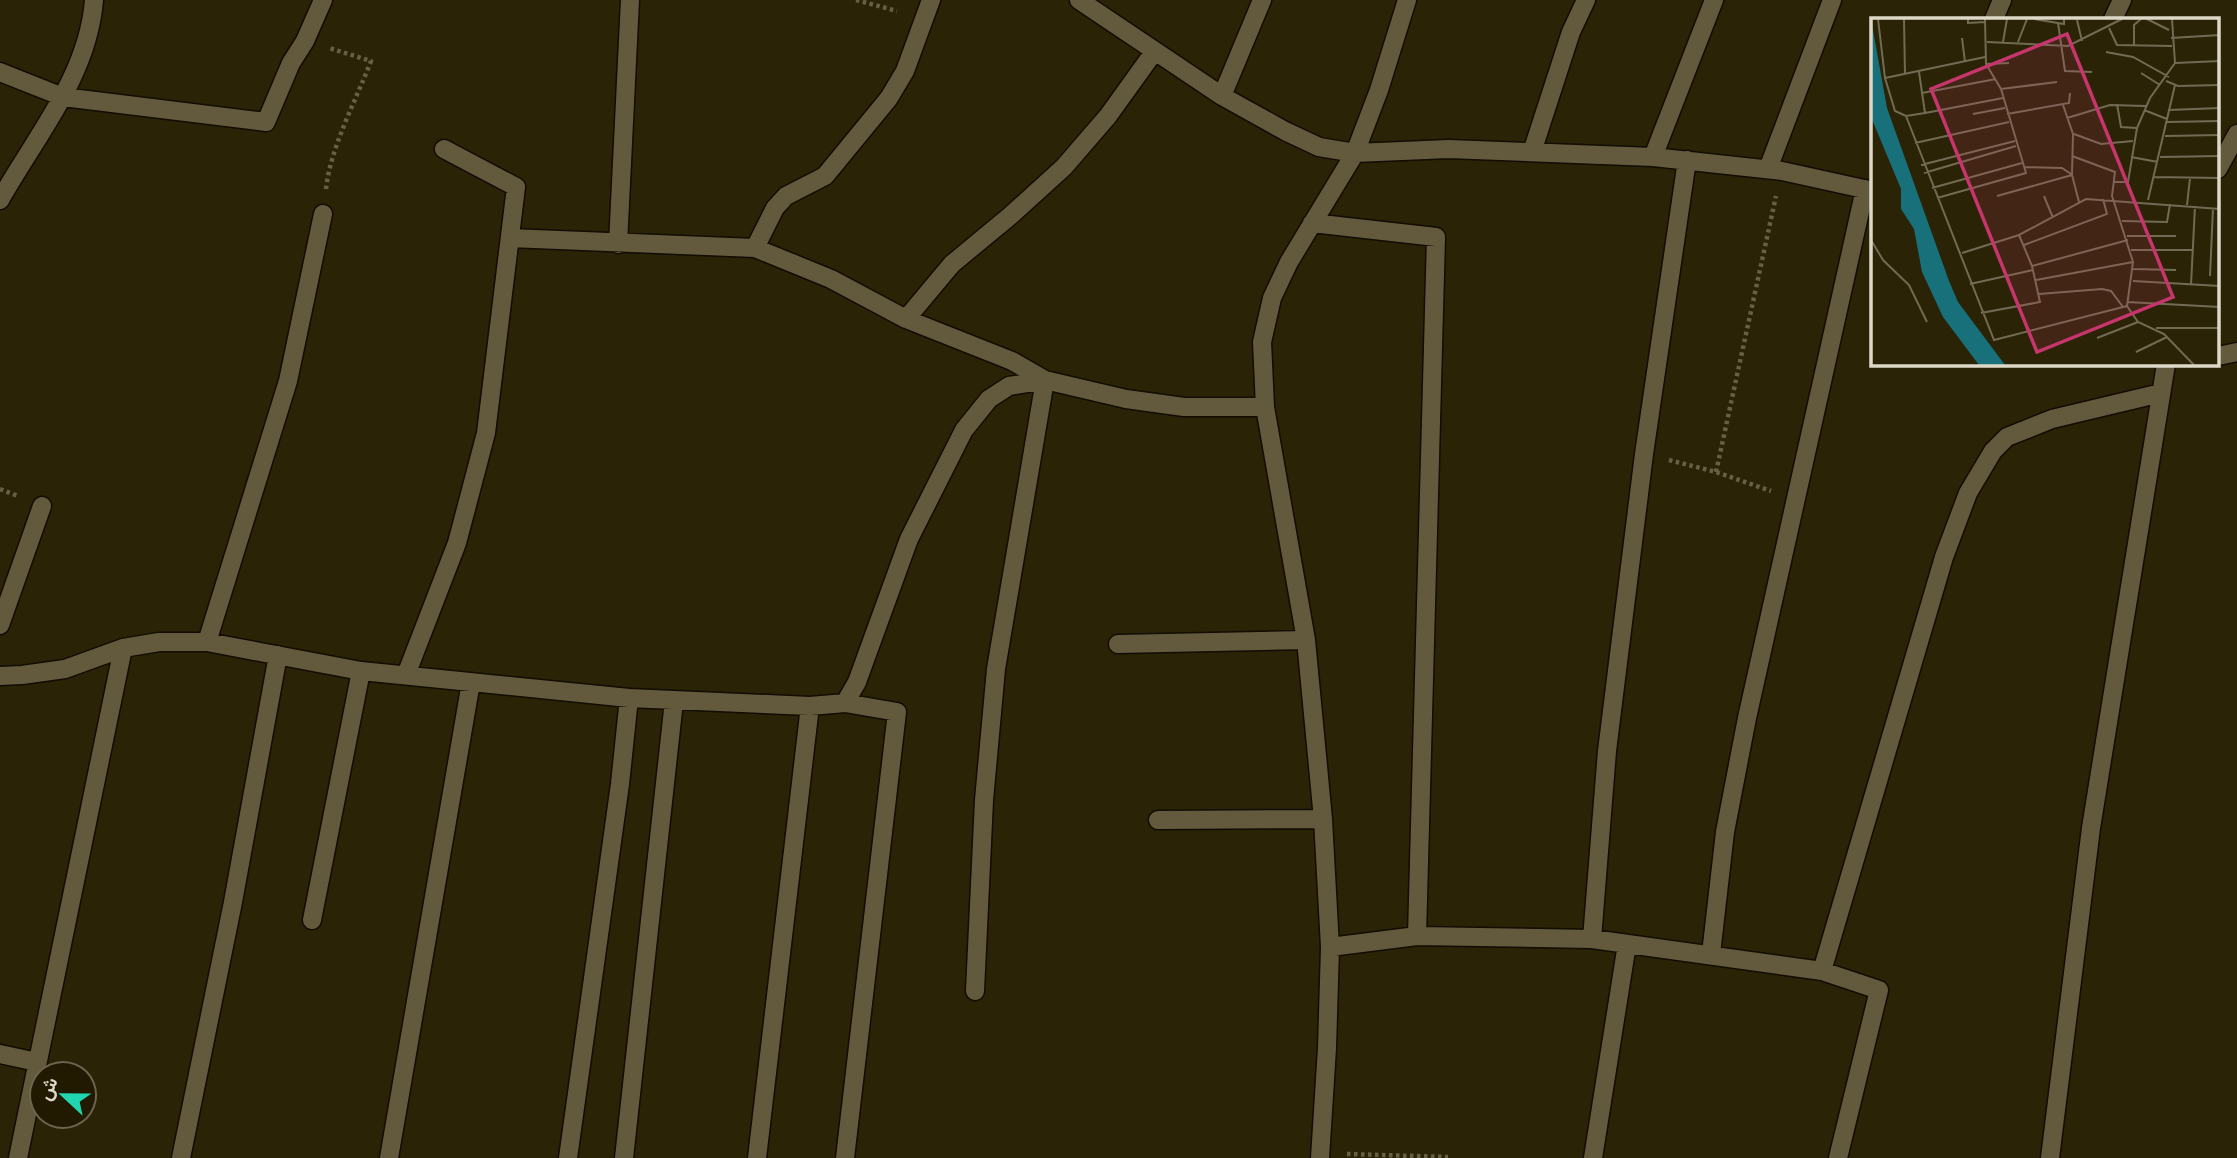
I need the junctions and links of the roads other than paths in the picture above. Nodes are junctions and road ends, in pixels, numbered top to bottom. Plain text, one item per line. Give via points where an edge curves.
1 (94, 0) edge
2 (323, 0) edge
3 (630, 0) edge
4 (931, 0) edge
5 (1079, 0) edge
6 (1262, 0) edge
7 (1407, 0) edge
8 (1586, 0) edge
9 (1714, 0) edge
10 (1832, 0) edge
11 (2003, 0) edge
12 (2122, 0) edge
13 (1994, 18) edge
14 (2113, 18) edge
15 (1154, 52) junction
16 (0, 72) edge
17 (1222, 96) junction
18 (63, 97) junction
19 (2237, 134) edge
20 (444, 149) dead end
21 (1532, 152) junction
22 (1355, 153) junction
23 (1653, 157) junction
24 (1687, 160) junction
25 (2220, 165) edge
26 (1775, 170) junction
27 (1869, 190) edge
28 (0, 200) edge
29 (323, 214) road end
30 (1312, 223) junction
31 (510, 237) junction
32 (618, 244) junction
33 (755, 248) junction
34 (906, 319) junction
35 (2166, 366) edge
36 (1045, 380) junction
37 (2161, 393) junction
38 (1265, 407) junction
39 (42, 506) dead end
40 (0, 625) edge
41 (1306, 640) junction
42 (207, 642) junction
43 (1118, 643) dead end
44 (123, 648) junction
45 (278, 655) junction
46 (361, 671) junction
47 (406, 675) junction
48 (0, 676) edge
49 (471, 681) junction
50 (629, 698) junction
51 (674, 701) junction
52 (845, 703) junction
53 (810, 706) junction
54 (1323, 819) junction
55 (1158, 820) dead end
56 (312, 920) dead end
57 (1417, 936) junction
58 (1592, 939) junction
59 (1627, 944) junction
60 (1330, 947) junction
61 (1711, 954) junction
62 (1822, 971) junction
63 (975, 991) dead end
64 (0, 1054) edge
65 (28, 1060) edge
66 (37, 1060) edge
67 (28, 1107) edge
68 (1320, 1156) edge
69 (18, 1158) edge
70 (181, 1158) edge
71 (389, 1158) edge
72 (568, 1158) edge
73 (624, 1158) edge
74 (757, 1158) edge
75 (845, 1158) edge
76 (1593, 1158) edge
77 (1838, 1158) edge
78 (2050, 1158) edge

1 - 18 street via 92,25
2 - 18 street via 266,122
3 - 32 street
4 - 33 street via 905,71 889,98 825,176 775,208
5 - 15 street
6 - 17 street
7 - 22 street
8 - 21 street
9 - 23 street
10 - 26 street
11 - 13 street
12 - 14 street
15 - 17 street
15 - 34 street via 1064,167 952,264
16 - 18 street
17 - 22 street via 1319,147
18 - 28 street
19 - 25 street
20 - 31 street via 516,187
21 - 22 street
21 - 23 street
22 - 30 street
23 - 24 street
24 - 26 street
24 - 58 street via 1607,751
26 - 27 street
27 - 61 street via 1746,718 1725,832
29 - 42 street via 288,381
30 - 38 street via 1272,299 1262,342
30 - 57 street via 1436,237
31 - 32 street
31 - 47 street via 486,433 457,543
32 - 33 street
33 - 34 street via 831,279
34 - 36 street via 1012,361
35 - 37 street
36 - 38 street via 1184,407
36 - 52 street via 1009,386 989,399 964,430 909,539
36 - 63 street via 996,669
37 - 62 street via 2052,419 2007,437 1974,483 1944,557
37 - 78 street via 2091,828
38 - 41 street
39 - 40 street
41 - 43 street
41 - 54 street
42 - 44 street
42 - 45 street
44 - 48 street via 65,669
44 - 66 street
45 - 46 street
45 - 70 street
46 - 47 street
46 - 56 street
47 - 49 street
49 - 50 street
49 - 71 street
50 - 51 street
50 - 72 street
51 - 53 street
51 - 73 street
52 - 53 street
52 - 75 street via 897,712
53 - 74 street
54 - 55 street
54 - 60 street
57 - 58 street
57 - 60 street
58 - 59 street
59 - 61 street
59 - 76 street
60 - 68 street
61 - 62 street
62 - 77 street via 1879,990
64 - 65 street
67 - 69 street

